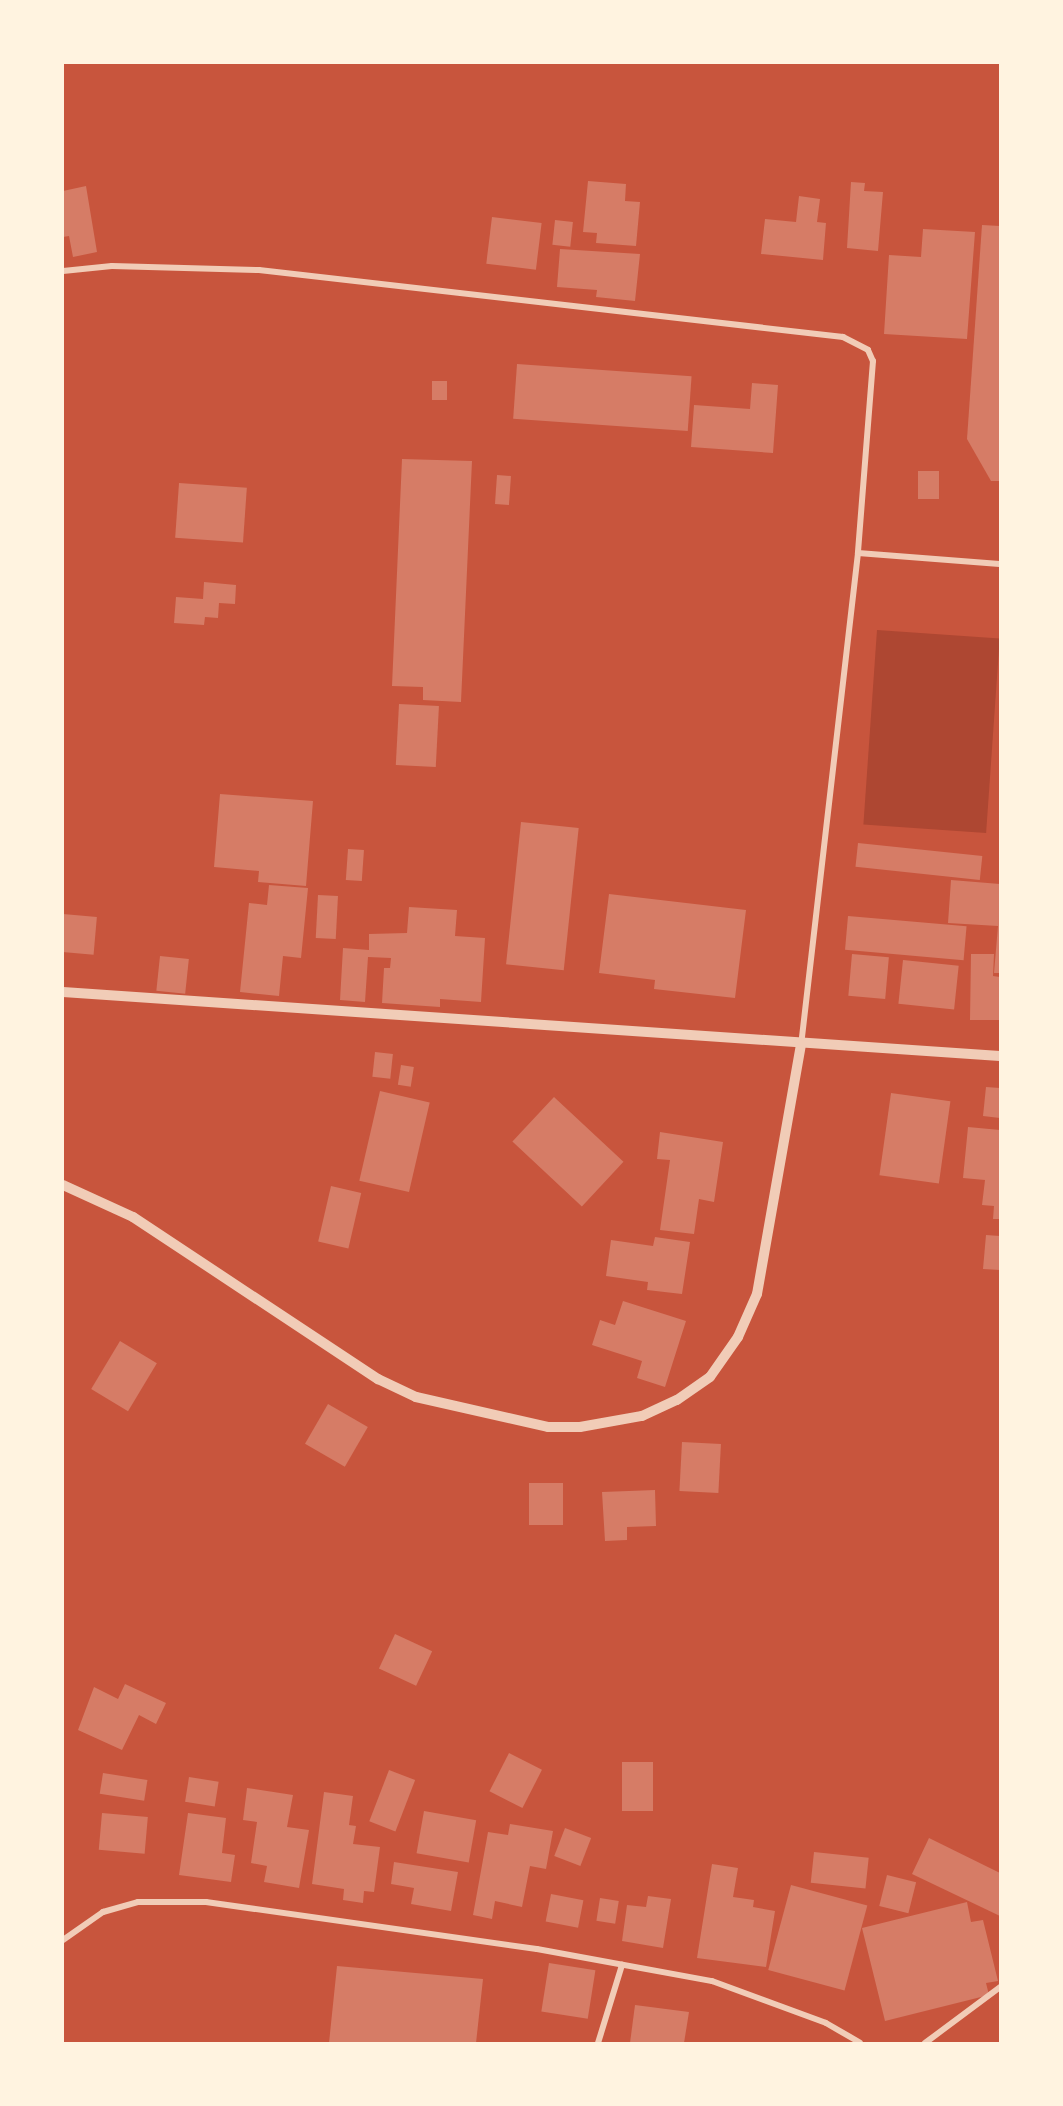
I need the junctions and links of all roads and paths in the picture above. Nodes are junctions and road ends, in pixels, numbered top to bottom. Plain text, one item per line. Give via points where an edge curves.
1 (63, 271) edge
2 (858, 553) junction
3 (1000, 564) edge
4 (63, 992) edge
5 (801, 1045) junction
6 (1000, 1056) edge
7 (63, 1185) edge
8 (63, 1940) edge
9 (622, 1965) junction
10 (1000, 1988) edge
11 (598, 2043) edge
12 (860, 2043) edge
13 (925, 2043) edge

1 - 2 street via 112,266 259,270 831,336 860,343 873,361
2 - 3 street
2 - 5 street
4 - 5 street
5 - 6 street
5 - 7 street via 758,1294 738,1337 710,1377 678,1400 642,1416 580,1427 548,1427 416,1397 378,1380 133,1217
8 - 9 street via 103,1912 138,1902 206,1902
9 - 11 street
9 - 12 street via 712,1981 826,2023
10 - 13 street

